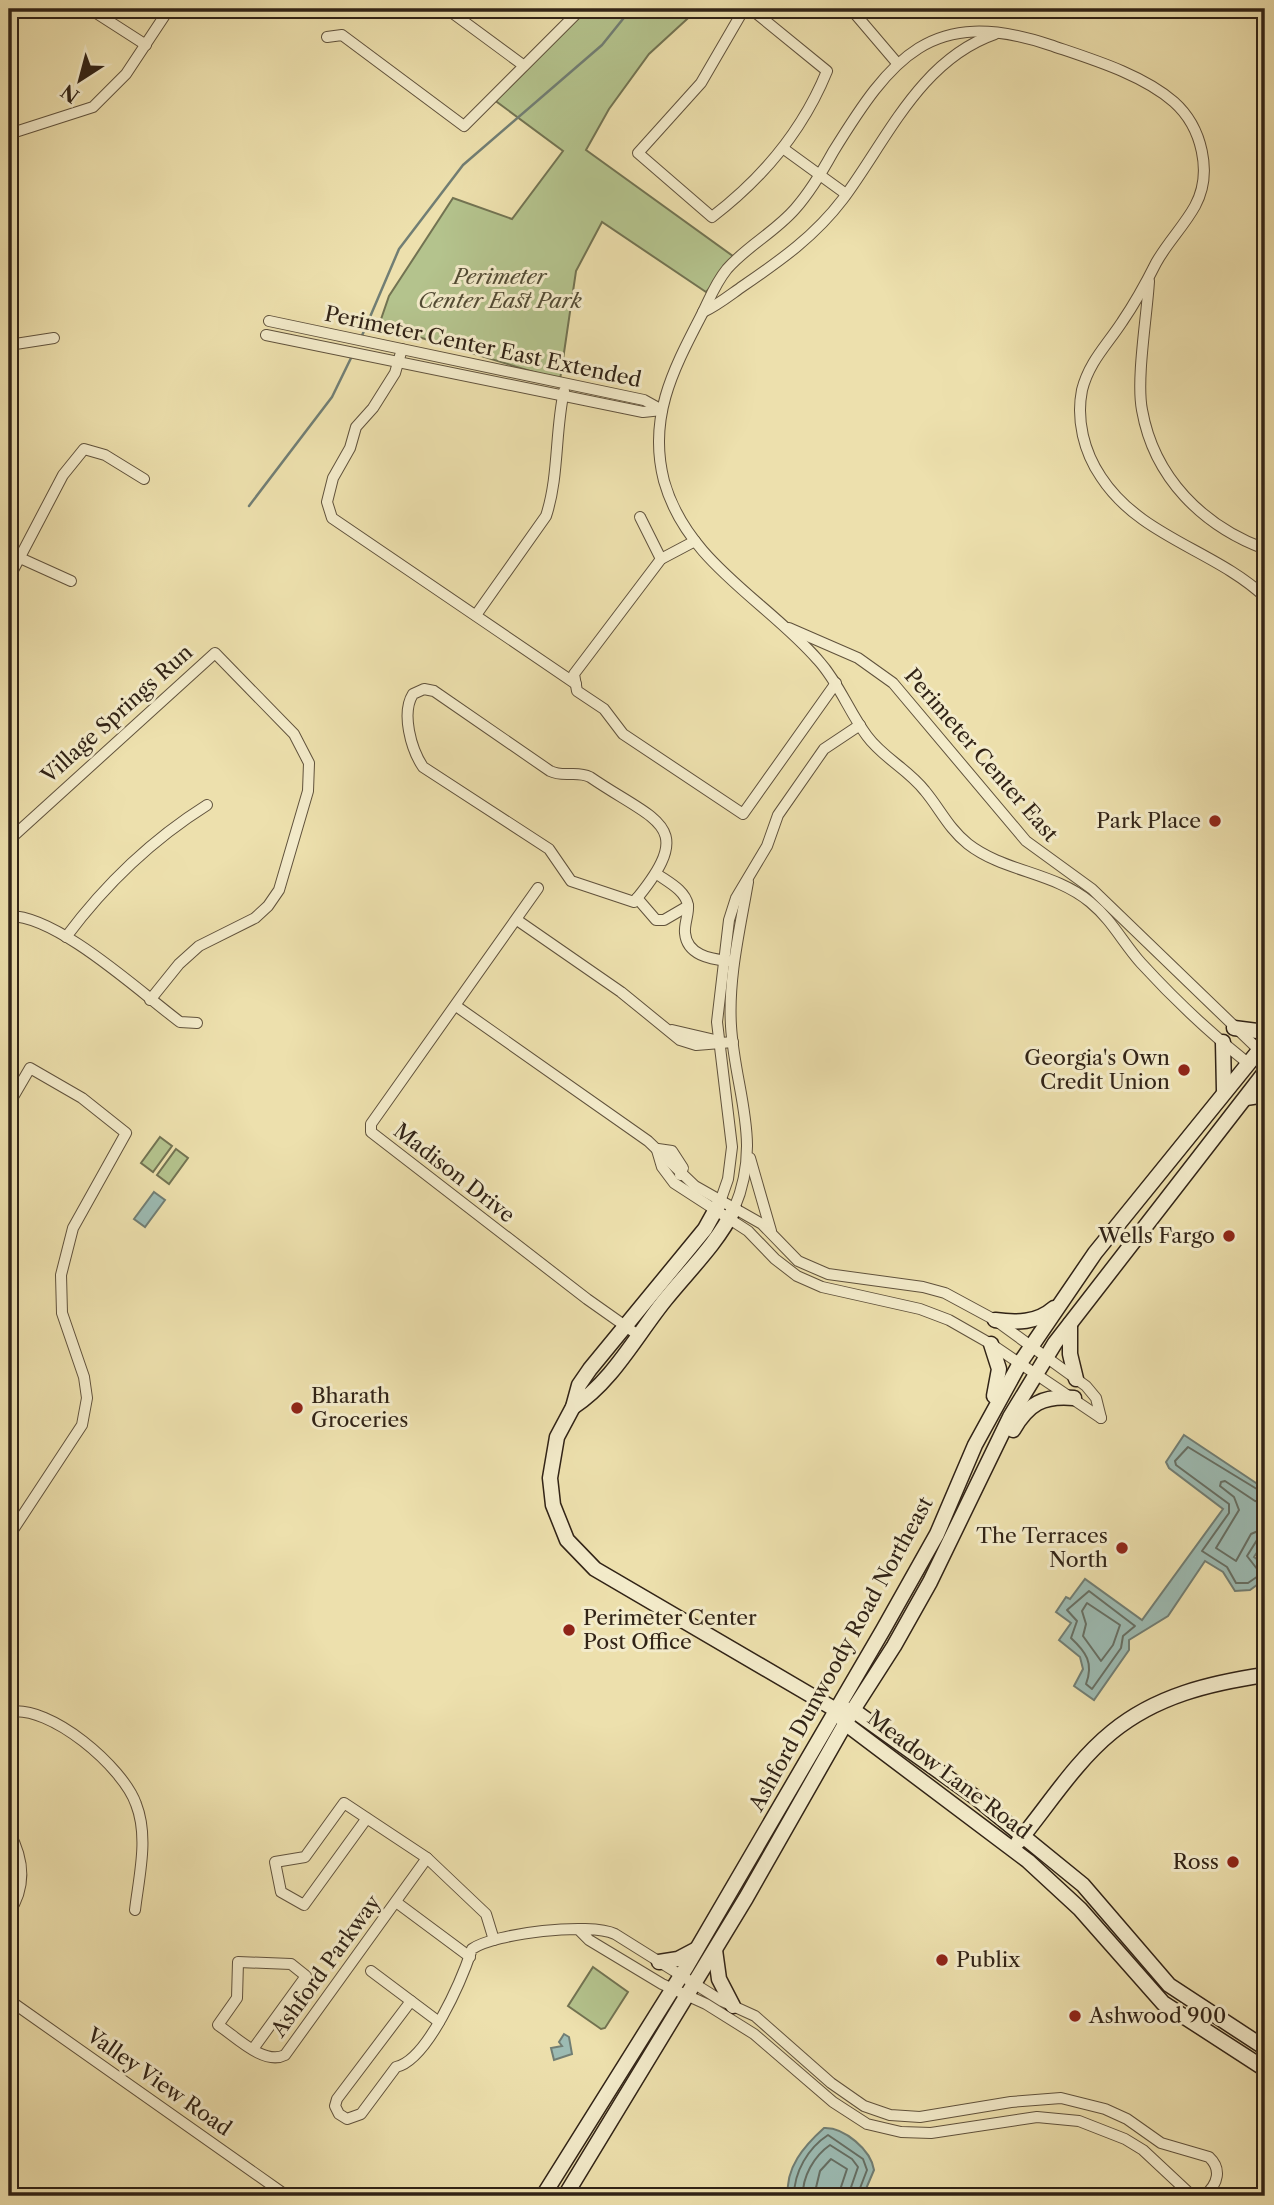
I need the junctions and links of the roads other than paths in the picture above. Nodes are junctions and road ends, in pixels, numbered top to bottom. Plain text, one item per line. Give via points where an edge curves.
1 (90, 9) edge
2 (169, 9) edge
3 (447, 9) edge
4 (581, 9) edge
5 (744, 9) edge
6 (751, 9) edge
7 (851, 9) edge
8 (1002, 31) junction
9 (327, 37) dead end
10 (146, 45) junction
11 (897, 63) junction
12 (523, 65) junction
13 (9, 134) edge
14 (784, 149) junction
15 (820, 175) junction
16 (846, 194) junction
17 (1149, 280) junction
18 (704, 312) junction
19 (269, 321) dead end
20 (266, 335) dead end
21 (54, 338) dead end
22 (9, 345) edge
23 (402, 349) junction
24 (399, 362) junction
25 (565, 383) junction
26 (563, 395) junction
27 (662, 410) junction
28 (144, 479) dead end
29 (640, 517) dead end
30 (695, 541) junction
31 (1265, 548) edge
32 (14, 556) edge
33 (662, 559) junction
34 (9, 578) edge
35 (71, 581) dead end
36 (1265, 597) edge
37 (476, 615) junction
38 (780, 624) junction
39 (836, 682) junction
40 (576, 684) junction
41 (860, 725) junction
42 (207, 805) dead end
43 (9, 840) edge
44 (1035, 872) junction
45 (657, 874) junction
46 (749, 876) junction
47 (538, 888) dead end
48 (637, 898) junction
49 (1106, 902) junction
50 (688, 906) junction
51 (9, 916) edge
52 (517, 920) junction
53 (66, 937) junction
54 (722, 960) junction
55 (735, 962) junction
56 (1153, 974) junction
57 (1192, 986) junction
58 (150, 1000) junction
59 (456, 1006) junction
60 (197, 1023) dead end
61 (1234, 1028) junction
62 (1265, 1031) edge
63 (719, 1042) junction
64 (733, 1042) junction
65 (1223, 1042) junction
66 (1263, 1049) edge
67 (1250, 1064) junction
68 (1265, 1074) edge
69 (1223, 1094) junction
70 (1265, 1096) edge
71 (1246, 1098) junction
72 (9, 1104) edge
73 (657, 1149) junction
74 (748, 1152) junction
75 (718, 1207) junction
76 (732, 1214) junction
77 (774, 1238) junction
78 (1058, 1305) junction
79 (995, 1320) junction
80 (1070, 1324) junction
81 (624, 1325) junction
82 (638, 1335) junction
83 (991, 1344) junction
84 (1032, 1347) junction
85 (1045, 1357) junction
86 (1020, 1363) junction
87 (1035, 1373) junction
88 (1076, 1379) junction
89 (1074, 1398) junction
90 (573, 1407) junction
91 (992, 1452) junction
92 (951, 1504) junction
93 (9, 1536) edge
94 (1265, 1675) edge
95 (836, 1710) junction
96 (853, 1710) junction
97 (9, 1712) edge
98 (846, 1724) junction
99 (367, 1818) junction
100 (9, 1832) edge
101 (1023, 1836) junction
102 (1013, 1848) junction
103 (428, 1858) junction
104 (396, 1902) junction
105 (135, 1910) dead end
106 (9, 1913) edge
107 (578, 1929) junction
108 (494, 1940) junction
109 (697, 1950) junction
110 (715, 1950) junction
111 (470, 1957) junction
112 (659, 1962) junction
113 (371, 1971) dead end
114 (681, 1976) junction
115 (673, 1989) junction
116 (690, 1989) junction
117 (9, 2000) edge
118 (411, 2001) junction
119 (733, 2006) junction
120 (439, 2022) junction
121 (1265, 2048) edge
122 (253, 2049) junction
123 (1265, 2069) edge
124 (287, 2196) edge
125 (543, 2196) edge
126 (565, 2196) edge
127 (1205, 2196) edge

1 - 10 street
2 - 10 street
3 - 12 street
4 - 12 street
5 - 14 street via 701,83 638,153 712,217 742,195
6 - 14 street via 827,71
7 - 11 street
8 - 11 street, Perimeter Center East via 954,33
8 - 16 street, Perimeter Center East via 954,55 928,79
8 - 17 street, Perimeter Center East via 1144,83 1175,103 1192,124 1202,154 1202,189
9 - 12 street via 342,35 464,126
10 - 13 street via 126,74 93,107
11 - 15 street, Perimeter Center East via 873,90
14 - 15 street
15 - 16 street
15 - 18 street, Perimeter Center East via 798,206 730,264 708,296
16 - 18 street, Perimeter Center East via 798,248
17 - 31 street, Perimeter Center East via 1142,408 1149,435 1188,501 1226,532
17 - 36 street, Perimeter Center East via 1087,374 1080,415 1088,450 1105,483 1134,513 1234,572
18 - 27 street, Perimeter Center East via 678,356
19 - 23 street, Perimeter Center East Extended
20 - 24 street, Perimeter Center East Extended
21 - 22 street
23 - 24 street
23 - 25 street, Perimeter Center East Extended
24 - 26 street, Perimeter Center East Extended
24 - 37 street via 373,408 356,427 333,478 328,510 332,518
25 - 26 street
25 - 27 street, Perimeter Center East Extended via 644,400
26 - 27 street, Perimeter Center East Extended via 643,412
26 - 37 street via 551,500 545,516
27 - 30 street, Perimeter Center East via 659,440 665,481 675,510
28 - 32 street via 105,455 84,449
29 - 33 street
30 - 33 street
30 - 38 street, Perimeter Center East
32 - 34 street
32 - 35 street
33 - 40 street via 574,674
37 - 40 street
38 - 39 street, Perimeter Center East via 816,656
38 - 49 street, Perimeter Center East via 858,658 884,675 1026,841
39 - 40 street via 743,814 623,734 604,709 577,691
39 - 41 street, Perimeter Center East
41 - 44 street, Perimeter Center East via 874,746 920,785 961,838 990,857
41 - 46 street via 820,754 778,815
42 - 53 street via 183,820 114,881
43 - 58 street, Village Springs Run via 215,653 294,734 309,763 309,791 279,890 255,918 199,946
44 - 49 street via 1049,872
44 - 56 street, Perimeter Center East via 1091,902
45 - 48 street
45 - 48 street via 668,846 662,826 590,777 550,771 434,691 413,694 408,717 423,767 549,849 571,881 634,902
45 - 50 street via 680,892
46 - 54 street via 733,905
46 - 55 street
47 - 52 street, Madison Drive
48 - 50 street via 656,920
49 - 57 street, Perimeter Center East
50 - 54 street via 685,935 690,945 706,958
51 - 53 street via 24,915
52 - 59 street, Madison Drive
52 - 63 street via 687,1043
53 - 58 street
54 - 55 street
54 - 63 street
55 - 64 street via 730,1018
56 - 57 street via 1175,974
56 - 65 street, Perimeter Center East
57 - 61 street, Perimeter Center East
58 - 60 street via 180,1022
59 - 73 street
59 - 81 street, Madison Drive via 370,1124 371,1132
61 - 62 main road
61 - 66 street, Perimeter Center East
63 - 64 street
63 - 75 street via 732,1140 728,1179
64 - 74 street via 747,1117
65 - 67 street, Perimeter Center East
65 - 69 main road
66 - 67 main road, Ashford Dunwoody Road Northeast
67 - 68 main road
67 - 69 main road, Ashford Dunwoody Road Northeast
68 - 71 main road, Ashford Dunwoody Road Northeast
69 - 78 main road, Ashford Dunwoody Road Northeast
70 - 71 main road
71 - 80 main road, Ashford Dunwoody Road Northeast
72 - 93 street via 30,1068 82,1098 126,1133 73,1228 61,1275 62,1312 87,1398 82,1426
73 - 75 street
73 - 75 street via 662,1167 674,1183
74 - 76 street via 744,1182
74 - 77 street
75 - 76 street
75 - 81 main road via 705,1230
76 - 77 street via 762,1224
76 - 82 main road via 709,1250
76 - 83 street via 803,1279 920,1309
77 - 79 street via 788,1254 815,1270 936,1290
78 - 79 main road via 1026,1321
78 - 84 main road, Ashford Dunwoody Road Northeast
79 - 84 street
80 - 85 main road, Ashford Dunwoody Road Northeast
80 - 88 main road
81 - 82 street, Madison Drive
81 - 90 main road via 579,1385
82 - 90 main road via 594,1394
83 - 86 street
83 - 92 main road via 999,1370 998,1387 965,1449
84 - 85 street
84 - 86 main road, Ashford Dunwoody Road Northeast
85 - 87 main road, Ashford Dunwoody Road Northeast
85 - 88 street
86 - 87 street
86 - 92 main road, Ashford Dunwoody Road Northeast via 975,1445
87 - 89 street
87 - 91 main road, Ashford Dunwoody Road Northeast
88 - 89 street via 1094,1394 1101,1418
89 - 91 main road via 1048,1397 1037,1402 1025,1411 1004,1448
90 - 95 main road via 557,1437 550,1478 559,1525 576,1552 629,1590
91 - 96 main road, Ashford Dunwoody Road Northeast via 917,1607
92 - 95 main road, Ashford Dunwoody Road Northeast
94 - 101 main road via 1177,1695 1112,1731
95 - 96 main road, Meadow Lane Road
95 - 98 main road, Meadow Lane Road
95 - 109 main road, Ashford Dunwoody Road Northeast
96 - 98 main road, Ashford Dunwoody Road Northeast
96 - 101 main road, Meadow Lane Road
97 - 105 street via 40,1714 66,1729 127,1784 141,1830
98 - 102 main road, Meadow Lane Road
98 - 110 main road, Ashford Dunwoody Road Northeast
99 - 99 street via 304,1905 281,1892 275,1862 305,1857 344,1803
99 - 103 street
100 - 106 street via 21,1855 23,1880
101 - 102 main road
101 - 121 main road, Meadow Lane Road via 1083,1885 1170,1985
102 - 123 main road, Meadow Lane Road via 1080,1909 1155,1996
103 - 104 street, Ashford Parkway
103 - 108 street via 486,1914
104 - 111 street
104 - 122 street, Ashford Parkway via 285,2055 272,2059
107 - 108 street
107 - 112 street via 606,1929
107 - 115 street
108 - 111 street via 479,1944
109 - 112 main road
109 - 114 main road, Ashford Dunwoody Road Northeast
110 - 116 main road, Ashford Dunwoody Road Northeast
110 - 119 main road via 719,1979
111 - 120 street
112 - 114 street
113 - 118 street, Ashford Parkway
114 - 115 main road, Ashford Dunwoody Road Northeast
114 - 116 street
115 - 116 street
115 - 125 main road, Ashford Dunwoody Road Northeast
116 - 119 street
116 - 126 main road, Ashford Dunwoody Road Northeast
116 - 127 street via 754,2034 833,2102 867,2123 901,2132 932,2133 1037,2117 1079,2121 1125,2139 1189,2193
117 - 124 street, Valley View Road
118 - 120 street, Ashford Parkway
118 - 120 street via 337,2099 339,2115 353,2119 361,2114 396,2067 407,2065
119 - 127 street via 771,2028 831,2083 864,2106 890,2115 920,2117 1037,2098 1077,2101 1117,2113 1161,2143 1209,2157 1217,2172 1216,2182
122 - 122 street, Ashford Parkway via 218,2025 237,1998 238,1962 291,1964 306,1976

